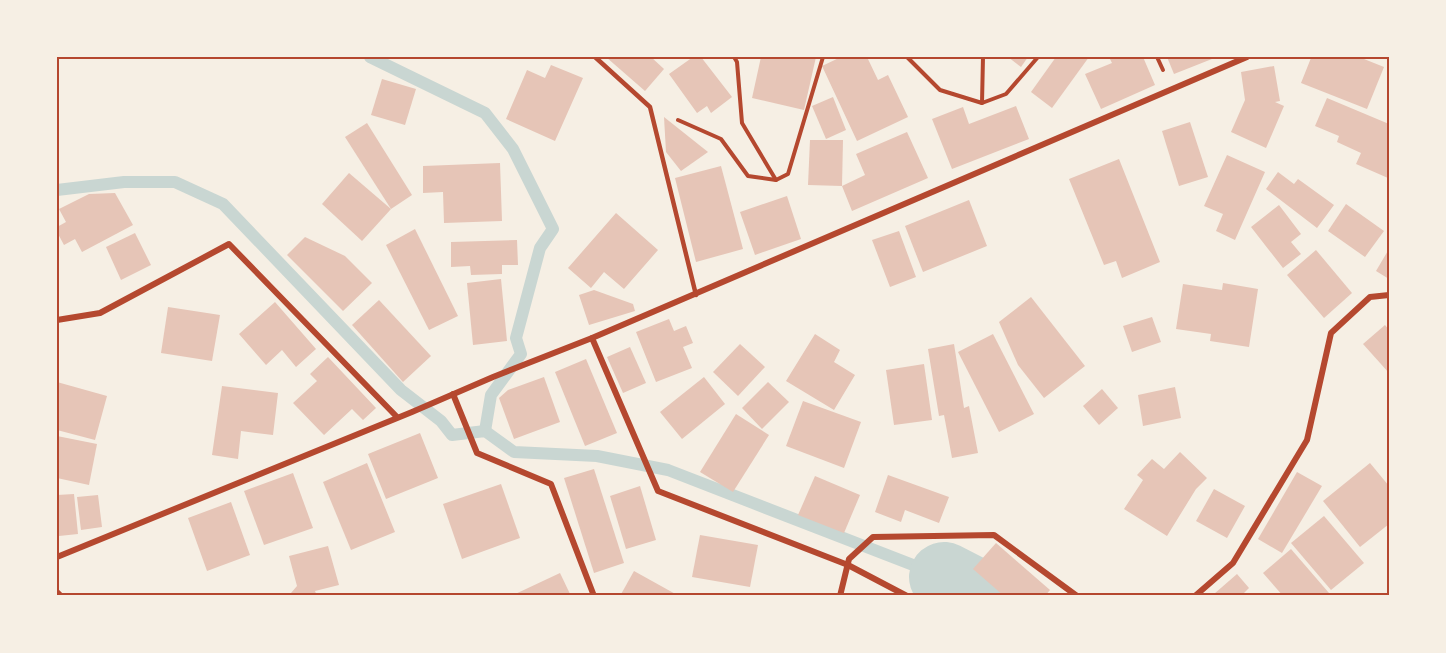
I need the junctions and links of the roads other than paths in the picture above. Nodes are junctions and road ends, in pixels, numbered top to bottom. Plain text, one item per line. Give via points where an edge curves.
1 (595, 57) edge
2 (1247, 57) edge
3 (696, 295) junction
4 (1389, 295) edge
5 (57, 320) edge
6 (592, 338) junction
7 (453, 394) junction
8 (397, 417) junction
9 (57, 557) edge
10 (848, 562) junction
11 (57, 592) edge
12 (62, 596) edge
13 (594, 596) edge
14 (840, 596) edge
15 (907, 596) edge
16 (1077, 596) edge
17 (1195, 596) edge

1 - 3 lane via 650,107
2 - 3 street
3 - 6 street
4 - 17 street via 1370,297 1331,333 1307,440 1233,562
5 - 8 street via 100,313 229,244
6 - 7 street
6 - 10 street via 658,491
7 - 8 street
7 - 13 street via 477,453 551,484
8 - 9 street
10 - 14 street
10 - 15 street
10 - 16 street via 873,537 994,535
11 - 12 street

